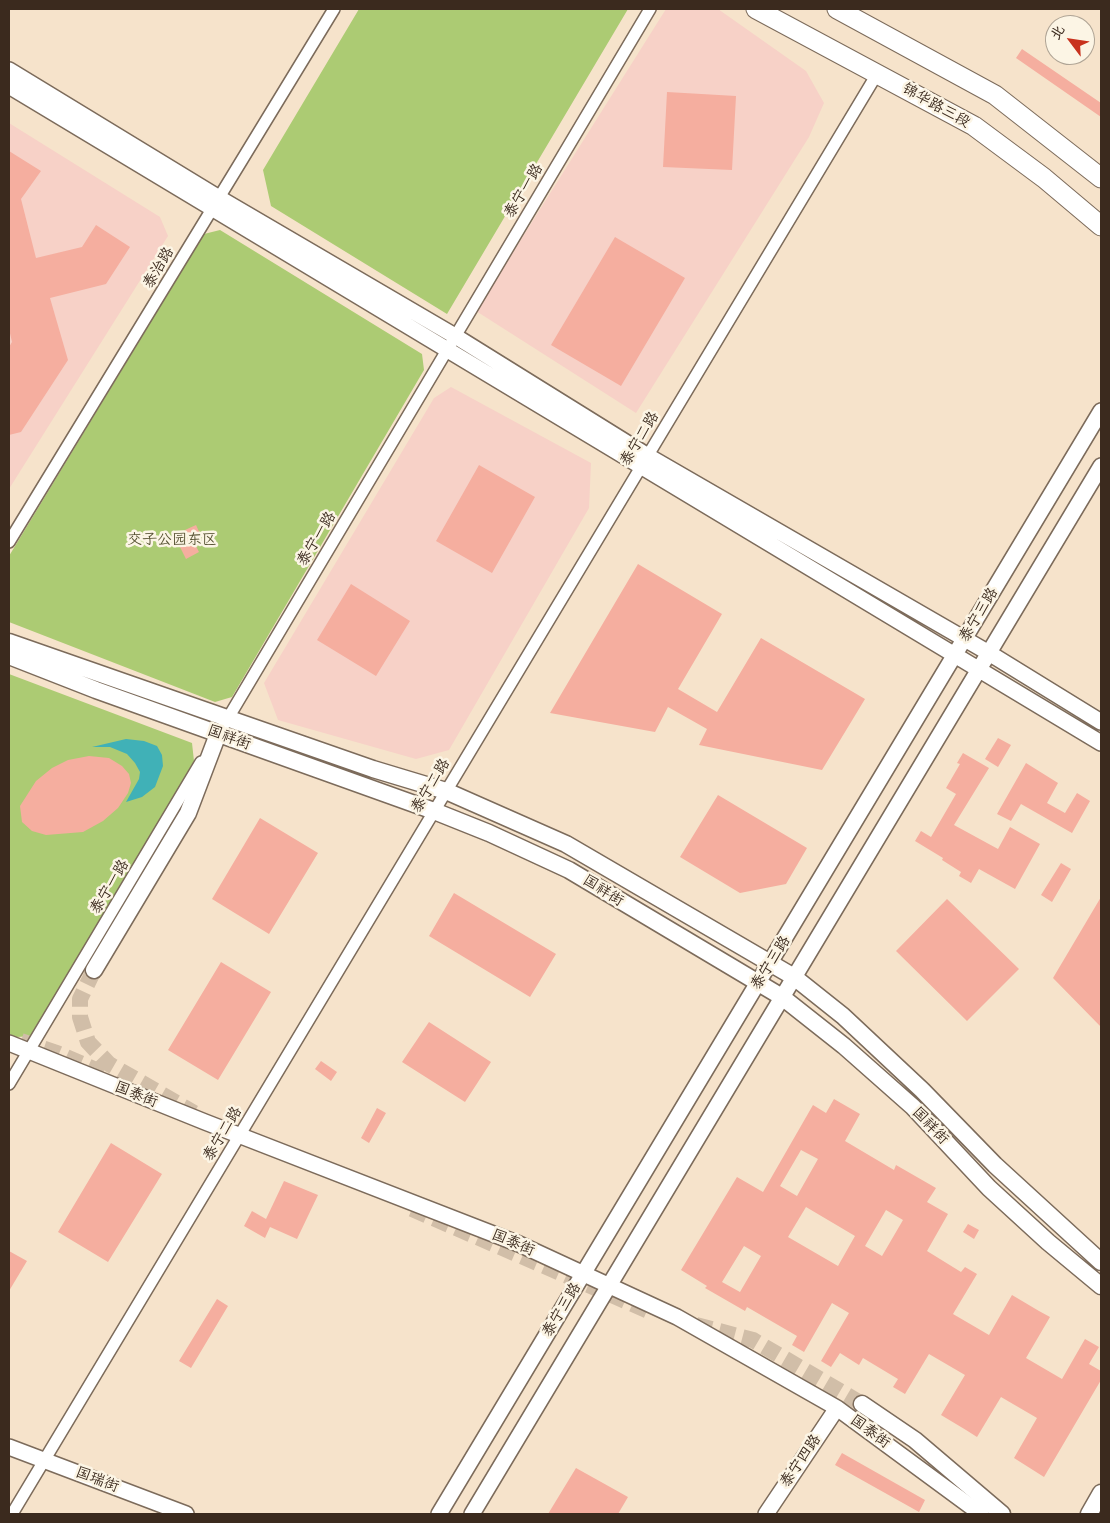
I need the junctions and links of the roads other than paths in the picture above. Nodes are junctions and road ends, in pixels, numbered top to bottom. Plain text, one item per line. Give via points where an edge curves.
1 (334, 9) edge
2 (650, 9) edge
3 (756, 9) edge
4 (837, 9) edge
5 (9, 70) edge
6 (877, 74) junction
7 (9, 86) edge
8 (1101, 178) edge
9 (216, 203) junction
10 (1101, 226) edge
11 (455, 336) junction
12 (447, 350) junction
13 (1101, 411) edge
14 (644, 461) junction
15 (1101, 466) edge
16 (9, 542) edge
17 (964, 639) junction
18 (9, 642) edge
19 (989, 654) junction
20 (955, 655) junction
21 (9, 656) edge
22 (979, 669) junction
23 (228, 718) junction
24 (1101, 722) edge
25 (218, 734) junction
26 (1101, 743) edge
27 (446, 792) junction
28 (434, 811) junction
29 (771, 964) junction
30 (94, 970) tunnel mouth
31 (794, 977) junction
32 (758, 983) junction
33 (782, 997) junction
34 (9, 1043) edge
35 (28, 1052) junction
36 (9, 1084) edge
37 (239, 1136) junction
38 (1101, 1262) edge
39 (584, 1274) junction
40 (609, 1286) junction
41 (1101, 1286) edge
42 (862, 1404) tunnel mouth
43 (837, 1408) junction
44 (9, 1446) edge
45 (44, 1460) junction
46 (1101, 1493) edge
47 (12, 1514) edge
48 (186, 1514) edge
49 (439, 1514) edge
50 (472, 1514) edge
51 (766, 1514) edge
52 (981, 1514) edge
53 (1002, 1514) edge
54 (1089, 1514) edge

1 - 9 street, 泰治路
2 - 11 street, 泰宁一路
3 - 6 main road, 锦华路三段
4 - 8 main road via 995,95
5 - 9 street
6 - 10 main road, 锦华路三段 via 974,126
6 - 14 street, 泰宁二路
7 - 9 street
9 - 11 street
9 - 12 street
9 - 16 street, 泰治路
11 - 12 street, 泰宁一路
11 - 14 street
12 - 14 street
12 - 23 street, 泰宁一路
13 - 17 street, 泰宁三路
14 - 17 street
14 - 20 street
14 - 27 street, 泰宁二路
15 - 19 street, 泰宁三路
17 - 19 street
17 - 20 street, 泰宁三路
18 - 23 main road, 国祥街
19 - 22 street, 泰宁三路
19 - 24 street
20 - 22 street
20 - 29 street, 泰宁三路
21 - 25 main road, 国祥街
22 - 26 street
22 - 31 street, 泰宁三路
23 - 25 street, 泰宁一路
23 - 27 main road, 国祥街
25 - 28 main road, 国祥街
25 - 30 main road via 188,813
25 - 35 street, 泰宁一路
27 - 28 street, 泰宁二路
27 - 29 main road, 国祥街 via 566,844
28 - 32 main road, 国祥街 via 569,870
28 - 37 street, 泰宁二路
29 - 31 main road, 国祥街
29 - 32 street, 泰宁三路
31 - 33 street, 泰宁三路
31 - 38 main road, 国祥街 via 843,1016 922,1090 994,1165
32 - 33 main road, 国祥街
32 - 39 street, 泰宁三路
33 - 40 street, 泰宁三路
33 - 41 main road, 国祥街 via 913,1107 989,1188
34 - 35 street, 国泰街
35 - 36 street, 泰宁一路
35 - 37 street, 国泰街
37 - 39 street, 国泰街 via 518,1244
37 - 45 street, 泰宁二路
39 - 40 street, 国泰街
39 - 49 street, 泰宁三路
40 - 43 street, 国泰街 via 677,1317
40 - 50 street, 泰宁三路
42 - 53 main road via 915,1440
43 - 51 street, 泰宁四路
43 - 52 street, 国泰街
44 - 45 street, 国瑞街
45 - 47 street, 泰宁二路
45 - 48 street, 国瑞街
46 - 54 main road

